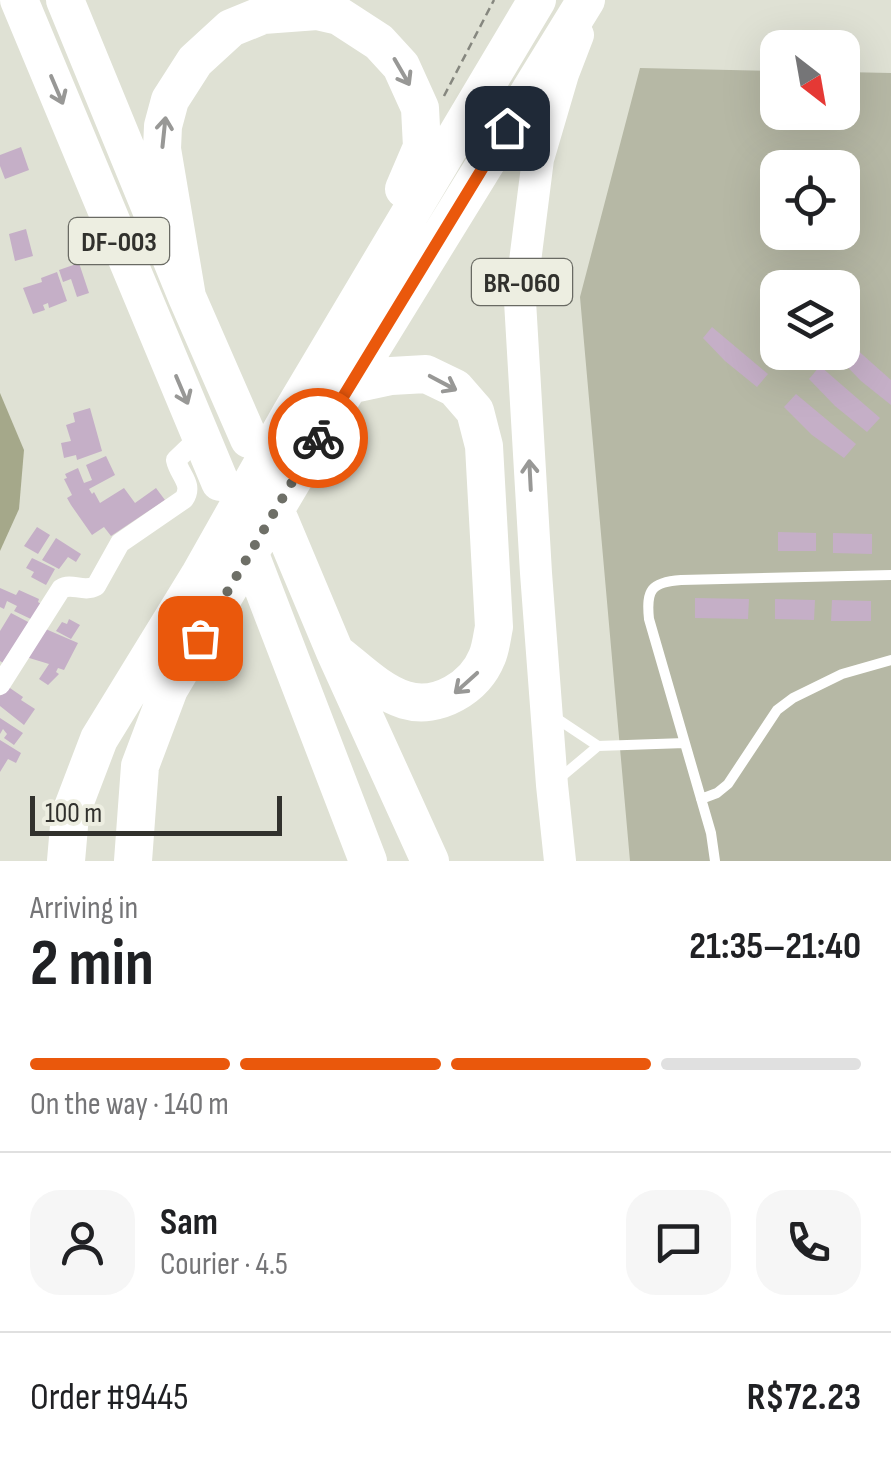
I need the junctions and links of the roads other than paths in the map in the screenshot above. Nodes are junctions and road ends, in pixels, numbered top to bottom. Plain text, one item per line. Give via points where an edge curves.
1 (19, 0) edge
2 (65, 0) edge
3 (537, 0) edge
4 (587, 0) edge
5 (187, 297) junction
6 (353, 312) junction
7 (349, 385) junction
8 (201, 436) junction
9 (248, 439) dead end
10 (220, 482) dead end
11 (280, 520) dead end
12 (253, 562) dead end
13 (891, 575) edge
14 (334, 652) junction
15 (891, 660) edge
16 (0, 685) edge
17 (548, 713) junction
18 (685, 743) junction
19 (598, 746) junction
20 (552, 785) junction
21 (701, 798) junction
22 (362, 852) edge
23 (66, 861) edge
24 (133, 861) edge
25 (430, 861) edge
26 (560, 861) edge
27 (715, 861) edge

1 -> 8 highway, DF-003
2 - 5 highway, DF-003
3 - 6 highway
4 - 7 highway, BR-060
17 -> 4 main road, BR-060 via 520,302 538,159
5 -> 6 highway via 162,150 170,100 195,61 231,28 263,15 316,11 339,16 379,42 401,66 420,108 422,147
5 - 9 highway, DF-003
6 - 23 highway via 99,739 70,814
7 -> 14 highway via 426,374 455,388 475,411 484,446 494,626 474,679 430,702 394,694
7 - 24 highway, BR-060 via 169,690 140,766
8 - 10 highway, DF-003
8 - 16 street via 176,460 188,486 184,499 120,543 96,586 60,588
11 - 14 highway
12 - 22 highway
13 - 18 lane via 656,586 647,601 648,620
14 - 25 highway
15 - 21 lane via 793,698 777,710 728,784
17 - 19 lane
17 - 20 main road, BR-060
18 - 19 lane
18 - 21 lane
19 - 20 lane
20 - 26 main road, BR-060
21 - 27 lane

